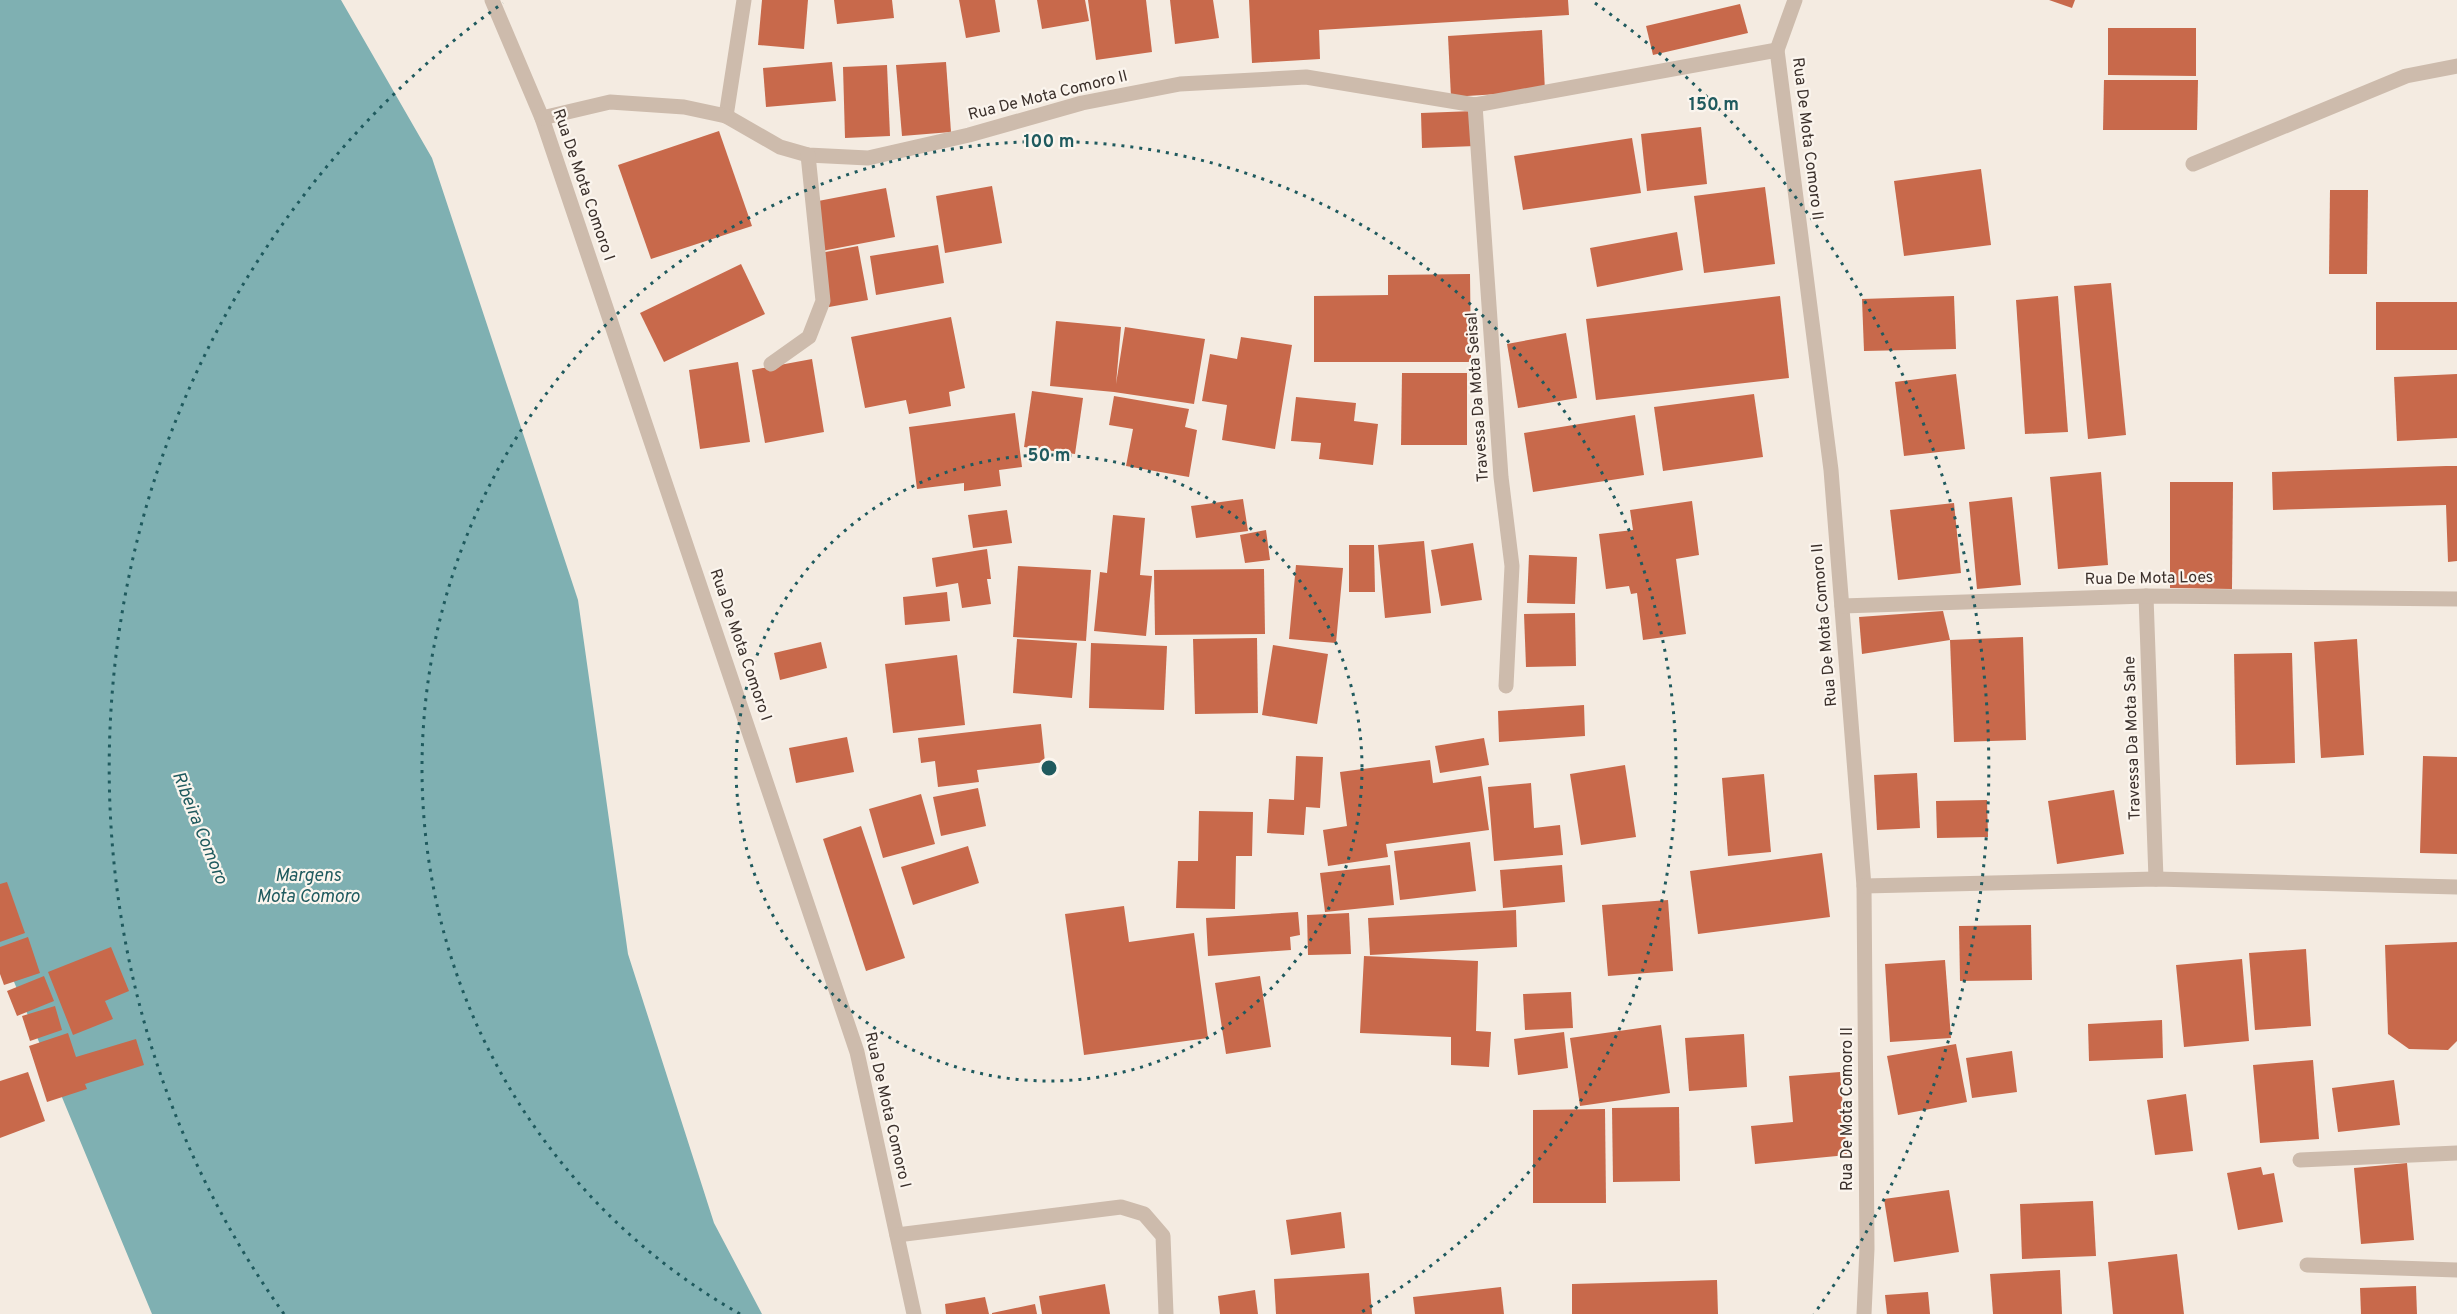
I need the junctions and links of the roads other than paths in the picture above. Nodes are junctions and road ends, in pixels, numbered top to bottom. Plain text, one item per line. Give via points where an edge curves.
1 (492, 0) edge
2 (744, 0) edge
3 (1795, 0) edge
4 (1778, 50) junction
5 (2457, 66) edge
6 (1475, 105) junction
7 (726, 116) junction
8 (542, 118) junction
9 (808, 155) junction
10 (2193, 164) dead end
11 (771, 364) dead end
12 (2146, 596) junction
13 (2457, 599) edge
14 (1842, 606) junction
15 (1506, 686) dead end
16 (2156, 879) junction
17 (1864, 886) junction
18 (2457, 887) edge
19 (2457, 1153) edge
20 (2300, 1160) dead end
21 (897, 1235) junction
22 (2307, 1265) dead end
23 (2457, 1270) edge
24 (914, 1314) edge
25 (1166, 1314) edge
26 (1864, 1314) edge

1 - 8 street, Rua De Mota Comoro I
2 - 7 street
3 - 4 street
4 - 6 street, Rua De Mota Comoro II
4 - 14 street, Rua De Mota Comoro II via 1831,470
5 - 10 street via 2406,76
6 - 9 street, Rua De Mota Comoro II via 1306,77 1180,84 1082,103 868,158
6 - 15 street, Travessa Da Mota Seisal via 1501,477 1512,566
7 - 8 street, Rua De Mota Comoro II via 684,107 610,102
7 - 9 street, Rua De Mota Comoro II via 780,147
8 - 21 street, Rua De Mota Comoro I via 857,1052
9 - 11 street via 823,302 809,337
12 - 13 street, Rua De Mota Loes
12 - 14 street, Rua De Mota Loes
12 - 16 street, Travessa Da Mota Sahe
14 - 17 street, Rua De Mota Comoro II
16 - 17 street
16 - 18 street
17 - 26 street, Rua De Mota Comoro II
19 - 20 street
21 - 24 street, Rua De Mota Comoro I
21 - 25 street via 1121,1207 1144,1214 1162,1236
22 - 23 street

